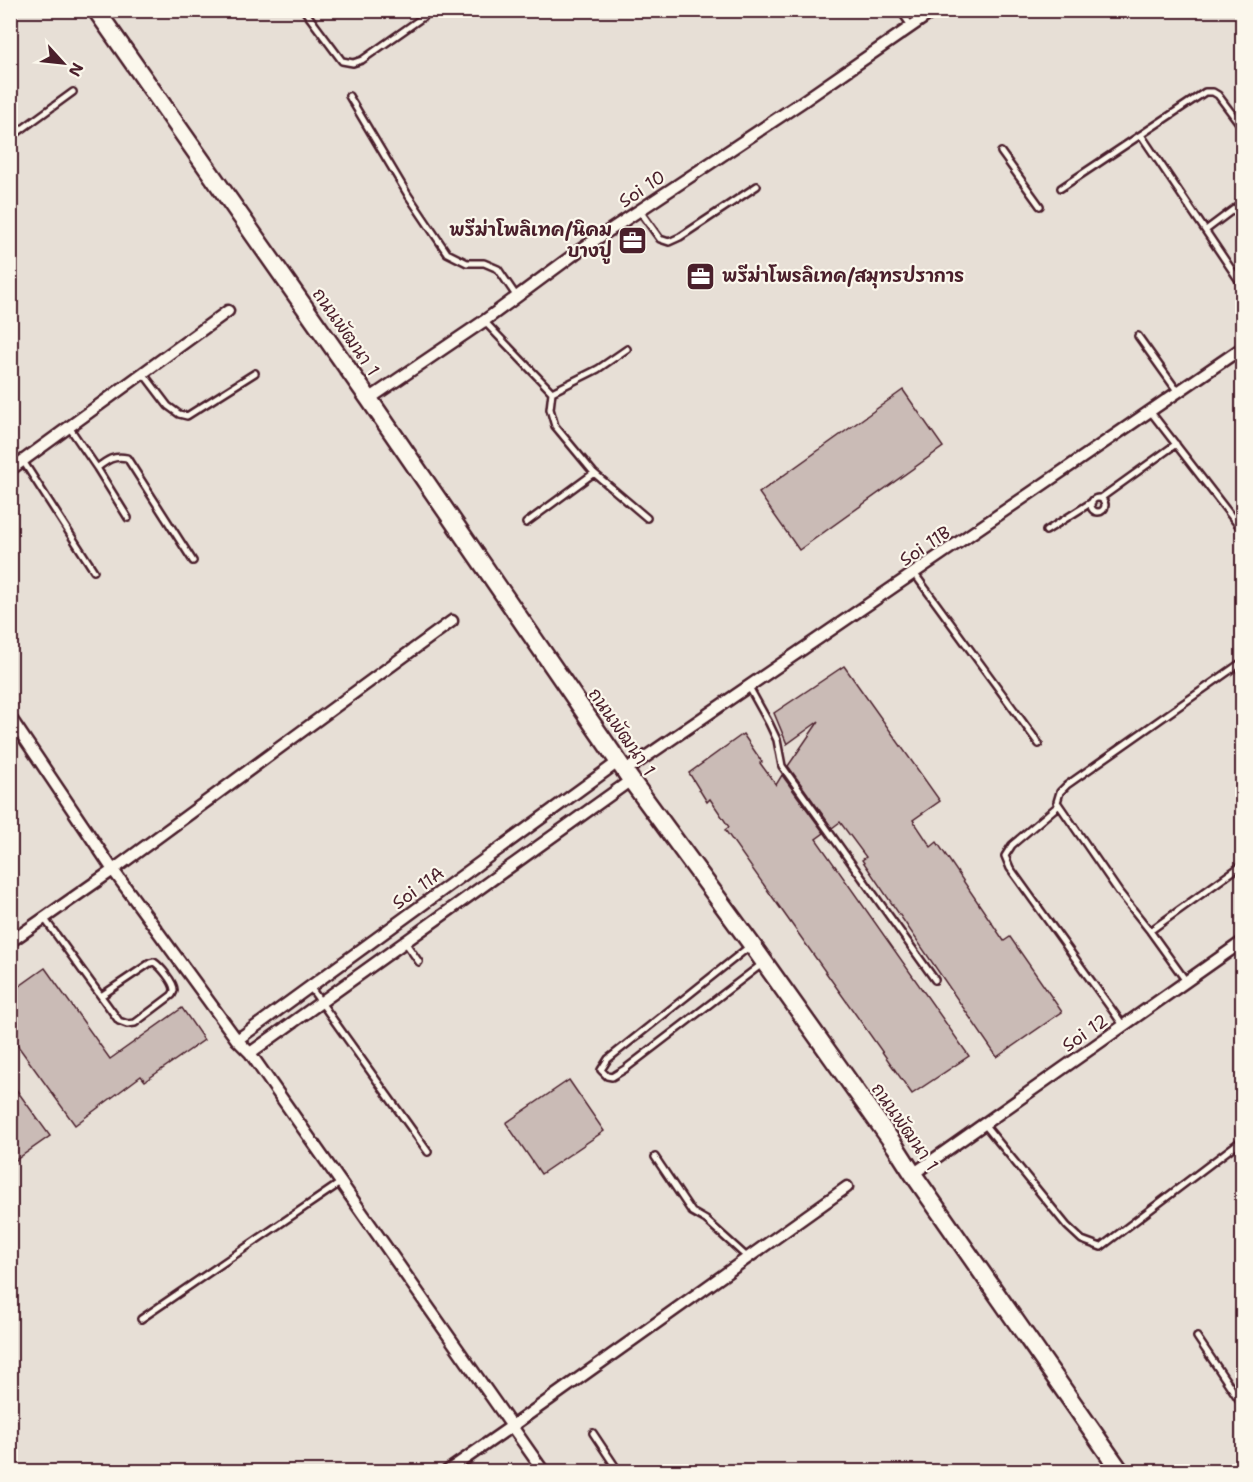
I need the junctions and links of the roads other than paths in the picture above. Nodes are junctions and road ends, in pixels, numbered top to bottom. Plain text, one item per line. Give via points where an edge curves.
1 (96, 10) edge
2 (304, 10) edge
3 (433, 10) edge
4 (900, 10) edge
5 (935, 10) edge
6 (912, 27) junction
7 (73, 92) dead end
8 (349, 96) dead end
9 (1242, 127) edge
10 (10, 135) edge
11 (1141, 135) junction
12 (1001, 152) dead end
13 (757, 186) dead end
14 (1061, 188) dead end
15 (1242, 204) edge
16 (1040, 206) dead end
17 (639, 211) junction
18 (1206, 230) junction
19 (1242, 285) edge
20 (517, 297) junction
21 (228, 311) dead end
22 (484, 321) junction
23 (1138, 336) dead end
24 (1242, 348) edge
25 (627, 349) dead end
26 (143, 373) junction
27 (255, 373) dead end
28 (552, 392) junction
29 (1178, 392) junction
30 (369, 399) junction
31 (1150, 411) junction
32 (69, 427) junction
33 (1176, 444) junction
34 (23, 461) junction
35 (97, 468) junction
36 (10, 470) edge
37 (594, 473) junction
38 (1101, 498) junction
39 (1092, 502) junction
40 (128, 518) dead end
41 (647, 518) dead end
42 (526, 523) dead end
43 (1242, 530) edge
44 (1046, 531) dead end
45 (192, 561) dead end
46 (94, 571) dead end
47 (914, 573) junction
48 (452, 621) dead end
49 (1242, 662) edge
50 (749, 687) junction
51 (10, 717) edge
52 (1040, 744) dead end
53 (625, 771) junction
54 (1059, 805) junction
55 (1242, 865) edge
56 (113, 870) junction
57 (418, 908) junction
58 (44, 918) junction
59 (429, 924) junction
60 (1150, 931) junction
61 (10, 942) edge
62 (405, 942) junction
63 (1242, 942) edge
64 (752, 945) junction
65 (419, 962) dead end
66 (764, 962) junction
67 (340, 965) junction
68 (935, 980) dead end
69 (350, 981) junction
70 (1186, 982) junction
71 (310, 987) junction
72 (101, 996) junction
73 (321, 1002) junction
74 (1123, 1026) junction
75 (237, 1040) junction
76 (250, 1053) junction
77 (984, 1124) junction
78 (1242, 1140) edge
79 (428, 1152) dead end
80 (655, 1157) dead end
81 (913, 1174) junction
82 (341, 1182) junction
83 (847, 1187) dead end
84 (748, 1258) junction
85 (141, 1319) dead end
86 (1197, 1337) dead end
87 (1242, 1404) edge
88 (512, 1426) junction
89 (593, 1433) dead end
90 (446, 1472) edge
91 (544, 1472) edge
92 (619, 1472) edge
93 (1121, 1472) edge

1 - 30 main road, ถนนพัฒนา 1
2 - 3 lane via 342,62 353,63
4 - 6 lane
5 - 6 street, Soi 10
6 - 17 street, Soi 10
7 - 10 lane
8 - 20 lane via 447,253 498,269
9 - 11 lane via 1218,95 1205,92
11 - 14 lane
11 - 18 lane
12 - 16 lane
13 - 17 lane via 669,242 660,239
15 - 18 lane
17 - 20 street, Soi 10
18 - 19 lane
20 - 22 street, Soi 10
21 - 26 street
22 - 28 lane
22 - 30 street, Soi 10
23 - 29 lane
24 - 29 street, Soi 11B
25 - 28 lane
26 - 27 lane via 168,406 187,416
26 - 32 street
28 - 37 lane via 550,409 555,426
29 - 31 street, Soi 11B
30 - 53 main road, ถนนพัฒนา 1
31 - 33 lane
31 - 47 street, Soi 11B
32 - 34 street
32 - 35 lane
33 - 38 lane
33 - 43 lane
34 - 36 street
34 - 46 lane
35 - 40 lane
35 - 45 lane via 110,458 127,458
37 - 41 lane
37 - 42 lane
38 - 39 lane
38 - 39 lane via 1105,504 1102,510 1095,511
39 - 44 lane
47 - 50 street, Soi 11B
47 - 52 lane
48 - 56 street
49 - 54 lane via 1067,785 1060,792
50 - 53 street, Soi 11B
50 - 68 lane via 777,740 782,766
51 - 56 street
53 - 57 street, Soi 11A
53 - 59 street
53 - 64 main road, ถนนพัฒนา 1
54 - 60 lane
54 - 74 lane via 1012,845 1005,856
55 - 60 lane
56 - 58 street
56 - 75 street
57 - 59 street
57 - 67 street, Soi 11A
58 - 61 street
58 - 72 lane
59 - 62 street
60 - 70 lane
62 - 65 lane
62 - 69 street
63 - 70 street, Soi 12
64 - 66 main road, ถนนพัฒนา 1
64 - 66 lane via 608,1059 601,1070 612,1077 625,1069
66 - 81 main road, ถนนพัฒนา 1
67 - 69 street
67 - 71 street, Soi 11A
69 - 73 street
70 - 74 street, Soi 12
71 - 73 lane
71 - 75 street, Soi 11A
72 - 72 lane via 119,1021 127,1024 135,1023 174,990 154,962
73 - 76 street
73 - 79 lane
74 - 77 street, Soi 12
75 - 76 street
76 - 82 street
77 - 78 lane via 1067,1226 1082,1240 1101,1246
77 - 81 street, Soi 12
80 - 84 lane via 692,1212
81 - 93 main road, ถนนพัฒนา 1
82 - 85 lane
82 - 88 street
83 - 84 street
84 - 88 street
86 - 87 lane
88 - 90 street
88 - 91 street
89 - 92 lane

